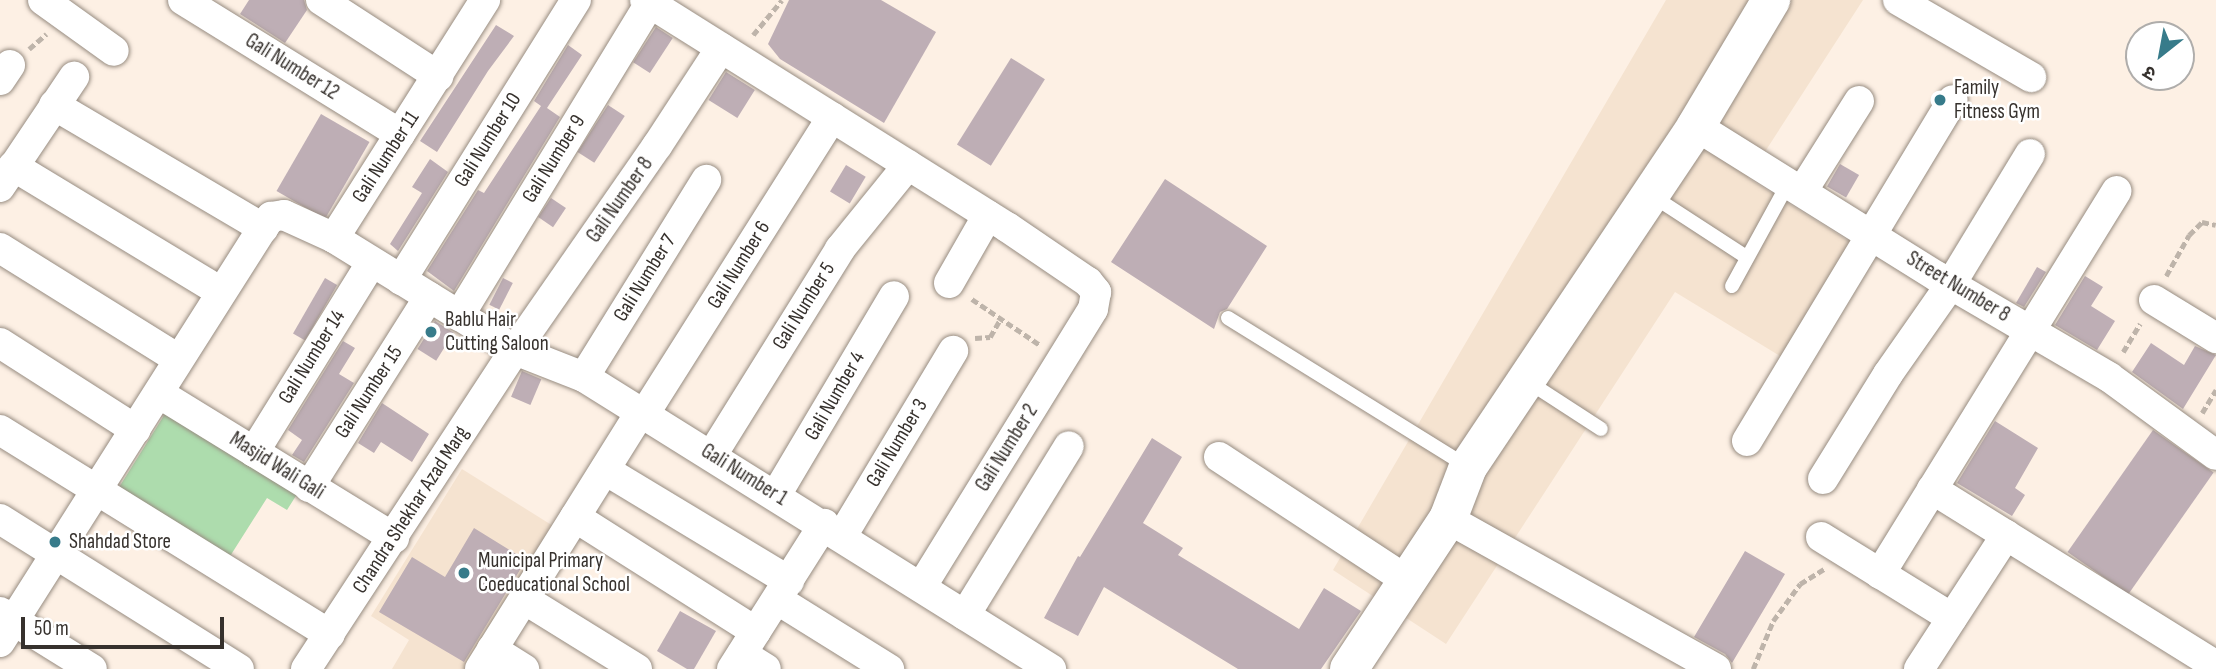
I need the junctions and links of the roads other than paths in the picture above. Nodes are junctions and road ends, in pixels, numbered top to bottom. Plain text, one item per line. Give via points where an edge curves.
1 (183, 0) edge
2 (321, 0) edge
3 (485, 0) edge
4 (576, 0) edge
5 (1771, 0) edge
6 (1898, 0) edge
7 (648, 2) edge
8 (52, 7) edge
9 (114, 51) dead end
10 (731, 54) junction
11 (438, 76) junction
12 (74, 77) dead end
13 (2031, 77) dead end
14 (1953, 100) dead end
15 (1859, 102) dead end
16 (54, 105) junction
17 (832, 117) junction
18 (1696, 126) junction
19 (400, 134) junction
20 (2030, 154) dead end
21 (908, 165) junction
22 (6, 176) edge
23 (706, 180) dead end
24 (1796, 186) junction
25 (2117, 191) dead end
26 (1650, 195) junction
27 (988, 215) junction
28 (263, 228) junction
29 (1873, 234) junction
30 (334, 239) junction
31 (0, 248) edge
32 (1746, 257) junction
33 (371, 263) junction
34 (401, 280) junction
35 (949, 283) road end
36 (208, 284) dead end
37 (1951, 284) junction
38 (1732, 286) dead end
39 (894, 296) dead end
40 (429, 298) junction
41 (2154, 300) dead end
42 (458, 316) junction
43 (1228, 318) dead end
44 (2031, 331) junction
45 (2216, 338) edge
46 (0, 343) edge
47 (515, 350) junction
48 (953, 351) dead end
49 (170, 354) dead end
50 (583, 376) junction
51 (1526, 380) junction
52 (160, 394) junction
53 (643, 412) junction
54 (1601, 429) dead end
55 (0, 430) edge
56 (136, 430) junction
57 (1747, 441) dead end
58 (1069, 446) dead end
59 (254, 452) junction
60 (712, 455) junction
61 (2216, 455) edge
62 (1219, 457) dead end
63 (1468, 467) junction
64 (605, 470) junction
65 (1823, 479) dead end
66 (309, 486) junction
67 (1932, 489) junction
68 (98, 490) junction
69 (776, 495) junction
70 (575, 517) junction
71 (0, 519) edge
72 (1448, 519) junction
73 (833, 530) junction
74 (2006, 535) junction
75 (1821, 537) dead end
76 (394, 538) junction
77 (57, 554) junction
78 (1880, 574) junction
79 (1409, 582) junction
80 (921, 587) junction
81 (783, 591) junction
82 (524, 599) junction
83 (965, 615) junction
84 (1952, 618) junction
85 (5, 625) edge
86 (330, 635) junction
87 (749, 656) edge
88 (486, 659) edge
89 (2216, 666) edge
90 (92, 669) edge
91 (239, 669) edge
92 (306, 669) edge
93 (524, 669) edge
94 (637, 669) edge
95 (889, 669) edge
96 (1051, 669) edge
97 (1349, 669) edge
98 (1716, 669) edge
99 (1919, 669) edge

1 - 19 street, Gali Number 12
2 - 11 street
3 - 11 street, Gali Number 11
4 - 34 street, Gali Number 10
5 - 18 street
6 - 13 street
7 - 10 street
7 - 42 street, Gali Number 9
8 - 9 street
10 - 17 street
10 - 47 street, Gali Number 8 via 657,146
11 - 19 street, Gali Number 11
12 - 16 street
14 - 29 street
15 - 24 street
16 - 22 street
16 - 28 street
17 - 21 street
17 - 53 street, Gali Number 6
18 - 24 street, Street Number 8
18 - 26 street
19 - 30 street, Gali Number 11
20 - 37 street
21 - 27 street
21 - 60 street, Gali Number 5 via 840,249
22 - 36 street
23 - 50 street, Gali Number 7
24 - 29 street, Street Number 8
24 - 32 lane
25 - 44 street
26 - 32 lane
26 - 51 street
27 - 35 street
27 - 80 street, Gali Number 2 via 1088,282 1096,292 1093,309
28 - 30 street, Gali Number 1 via 271,217 284,215
28 - 52 street
29 - 37 street, Street Number 8
29 - 57 street
30 - 33 street, Gali Number 1
31 - 49 street
32 - 38 lane
33 - 34 street, Gali Number 1
33 - 59 street, Gali Number 14
34 - 40 street, Gali Number 1
37 - 44 street, Street Number 8
37 - 65 street
39 - 69 street, Gali Number 4
40 - 42 street, Gali Number 1
40 - 66 street, Gali Number 15
41 - 45 street
42 - 47 street, Gali Number 1
43 - 63 lane
44 - 61 street, Street Number 8 via 2109,377
44 - 67 street
46 - 56 street
47 - 50 street, Gali Number 1
47 - 76 street, Chandra Shekhar Azad Marg
48 - 73 street, Gali Number 3
50 - 53 street, Gali Number 1
51 - 54 lane
51 - 63 street
52 - 56 street
52 - 59 street, Masjid Wali Gali
53 - 60 street, Gali Number 1
53 - 64 street, Gali Number 6
55 - 68 street
56 - 68 street
58 - 83 street
59 - 66 street, Masjid Wali Gali
60 - 69 street, Gali Number 1
62 - 79 street
63 - 72 street
64 - 70 street, Gali Number 6
64 - 81 street
66 - 76 street, Masjid Wali Gali
67 - 74 street
67 - 78 street
68 - 77 street
68 - 86 street
69 - 73 street, Gali Number 1
70 - 82 street, Gali Number 6
70 - 87 street
71 - 77 street
72 - 79 street
72 - 98 street
73 - 80 street, Gali Number 1
73 - 81 street, Gali Number 3
74 - 84 street
74 - 89 street
75 - 78 street
76 - 86 street, Chandra Shekhar Azad Marg
77 - 85 street
77 - 91 street
78 - 84 street
79 - 97 street
80 - 83 street, Gali Number 1
81 - 87 street, Gali Number 3
81 - 95 street
82 - 88 street, Gali Number 6
82 - 94 street
83 - 96 street, Gali Number 1
84 - 99 street
85 - 90 street
86 - 92 street, Chandra Shekhar Azad Marg
88 - 93 street

